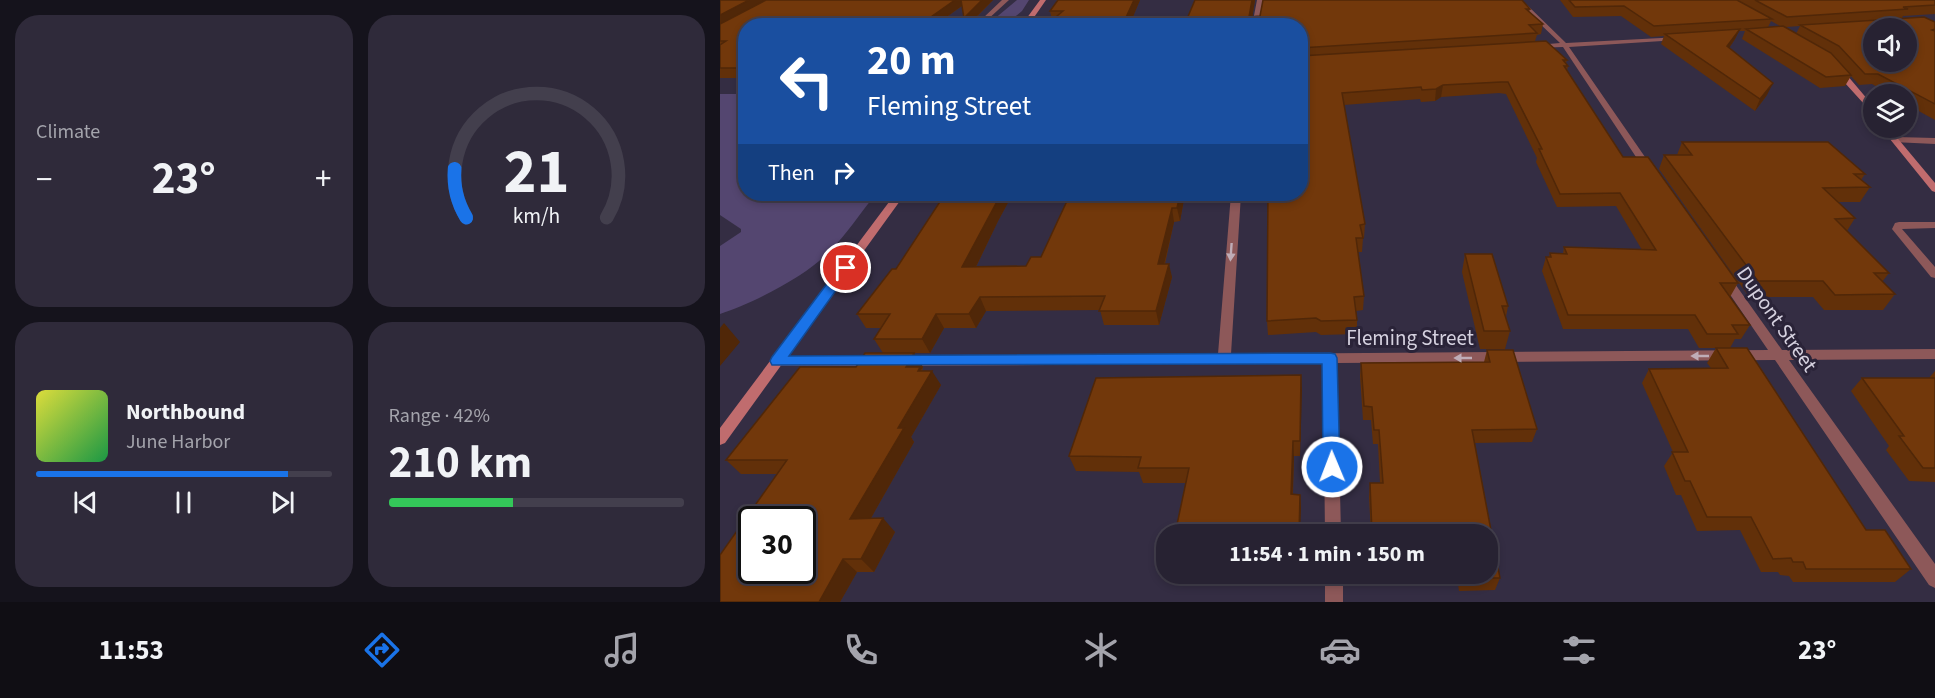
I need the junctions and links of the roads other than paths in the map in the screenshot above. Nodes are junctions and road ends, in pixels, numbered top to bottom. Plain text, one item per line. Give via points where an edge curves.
1 (1005, 0) edge
2 (1043, 0) edge
3 (1260, 0) edge
4 (1518, 0) edge
5 (986, 18) edge
6 (1030, 18) edge
7 (1257, 18) edge
8 (1691, 38) edge
9 (1565, 46) junction
10 (1531, 48) edge
11 (1834, 64) edge
12 (1863, 100) edge
13 (1896, 140) joint
14 (1935, 141) edge
15 (1655, 178) edge
16 (1935, 189) edge
17 (895, 201) edge
18 (1235, 201) edge
19 (1935, 225) edge
20 (1719, 270) edge
21 (1935, 274) edge
22 (1935, 354) edge
23 (1779, 356) junction
24 (1224, 358) junction
25 (1330, 358) junction
26 (777, 361) junction
27 (720, 439) edge
28 (1333, 524) edge
29 (1935, 579) edge
30 (1334, 584) edge
31 (1334, 602) edge

1 - 5 street
2 - 6 street
3 - 7 street
4 - 9 street
8 - 9 street
9 - 10 street
9 - 15 street
11 - 12 street
13 - 14 street
13 - 16 street
17 - 26 street
18 -> 24 street
19 - 21 street via 1907,224 1897,229
20 - 23 street, Dupont Street
22 - 23 street, Fleming Street
23 -> 25 street, Fleming Street
23 - 29 street, Dupont Street
24 - 25 street, Fleming Street
24 - 26 street, Fleming Street
25 - 28 street
26 - 27 street
30 - 31 street

